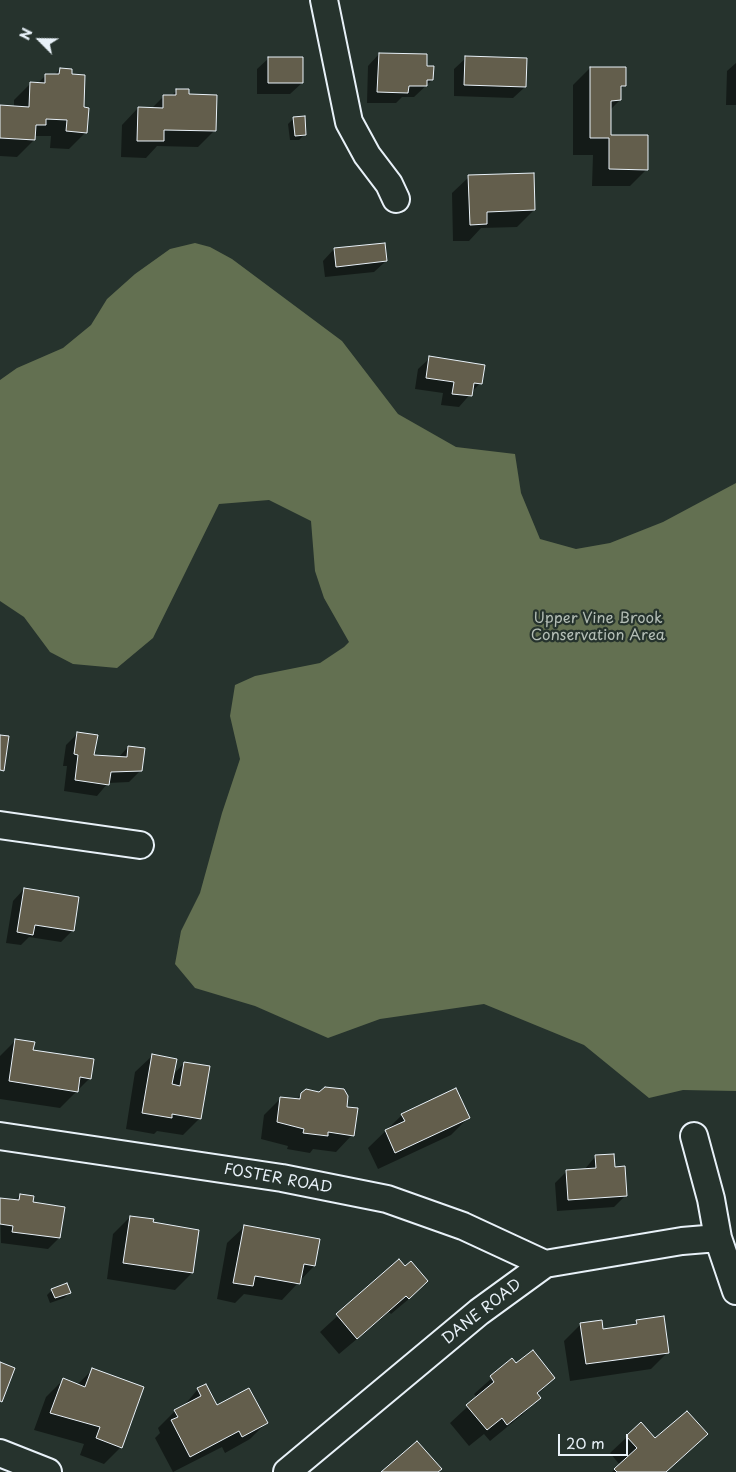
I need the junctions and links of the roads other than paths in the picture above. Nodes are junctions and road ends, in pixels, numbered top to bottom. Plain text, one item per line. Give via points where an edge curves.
1 (324, 0) edge
2 (396, 199) dead end
3 (0, 825) edge
4 (140, 845) dead end
5 (0, 1136) edge
6 (694, 1136) dead end
7 (718, 1238) junction
8 (545, 1264) junction
9 (736, 1291) edge
10 (0, 1453) edge
11 (48, 1472) edge
12 (287, 1472) edge

1 - 2 street via 349,122
3 - 4 street
5 - 8 street, FOSTER ROAD via 282,1178 387,1199 463,1226
6 - 7 street
7 - 8 street, DANE ROAD
7 - 9 street
8 - 12 street, DANE ROAD via 479,1312
10 - 11 street

